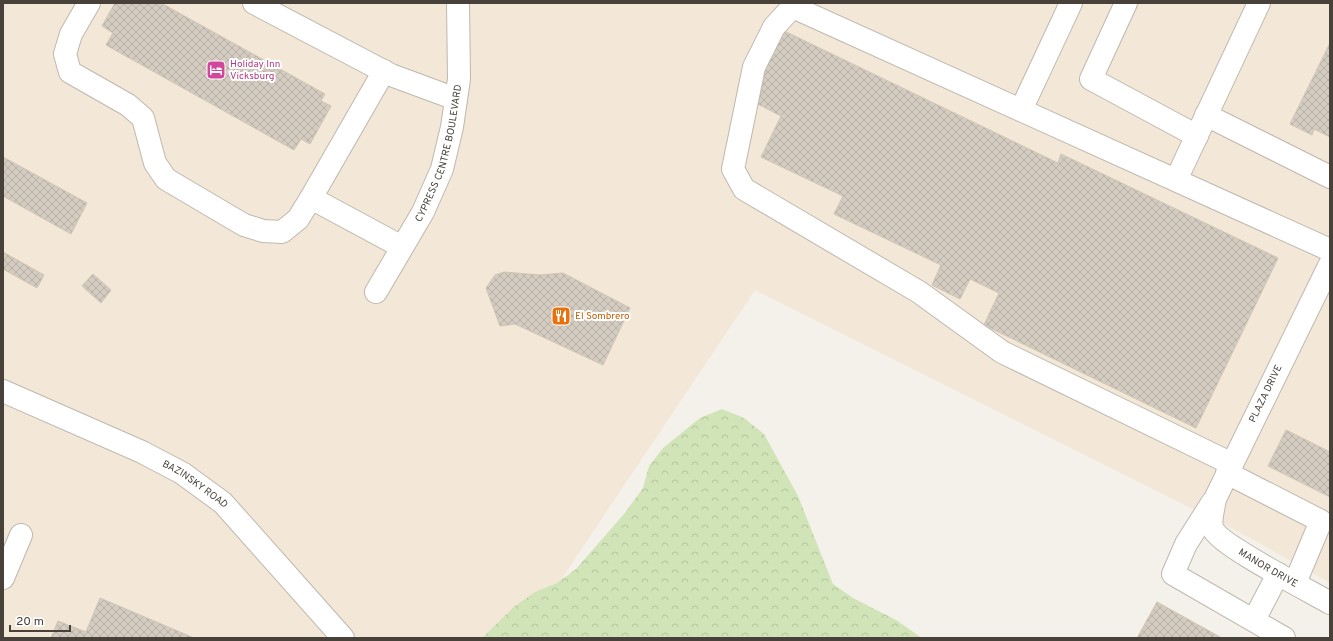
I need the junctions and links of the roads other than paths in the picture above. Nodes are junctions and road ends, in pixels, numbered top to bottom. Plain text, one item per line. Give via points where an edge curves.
1 (89, 3) edge
2 (254, 3) edge
3 (458, 3) edge
4 (1071, 3) edge
5 (1126, 3) edge
6 (1259, 3) edge
7 (795, 5) edge
8 (384, 71) junction
9 (456, 99) junction
10 (1021, 110) junction
11 (1206, 115) junction
12 (1196, 136) junction
13 (1330, 177) edge
14 (1176, 180) junction
15 (312, 198) junction
16 (402, 247) junction
17 (1330, 250) edge
18 (1330, 264) edge
19 (376, 292) dead end
20 (3, 391) edge
21 (1230, 469) junction
22 (1214, 499) junction
23 (1211, 526) joint
24 (21, 534) dead end
25 (3, 578) edge
26 (1286, 578) junction
27 (1330, 603) edge
28 (1254, 620) junction
29 (344, 638) edge
30 (1284, 638) edge

1 - 15 street via 71,34 65,54 70,72 128,105 143,118 155,163 166,179 244,225 262,231 282,232 298,219
2 - 8 street
3 - 9 street, CYPRESS CENTRE BOULEVARD via 459,79
4 - 10 street
5 - 12 street via 1091,79
6 - 11 street
7 - 10 street
7 - 21 street via 774,26 754,68 733,169 744,190 919,292 1002,352
8 - 9 street
8 - 15 street
9 - 16 street, CYPRESS CENTRE BOULEVARD via 442,169 423,212
10 - 14 street
11 - 12 street
11 - 13 street
12 - 14 street
14 - 17 street
15 - 16 street
16 - 19 street, CYPRESS CENTRE BOULEVARD
18 - 21 street, PLAZA DRIVE
20 - 29 street, BAZINSKY ROAD via 142,452 182,473 223,504
21 - 22 street, PLAZA DRIVE
21 - 26 street via 1321,521
22 - 23 street, PLAZA DRIVE
22 - 28 street via 1186,544 1174,574
23 - 26 street, MANOR DRIVE via 1218,536 1243,554
24 - 25 street
26 - 27 street, MANOR DRIVE
26 - 28 street
28 - 30 street

